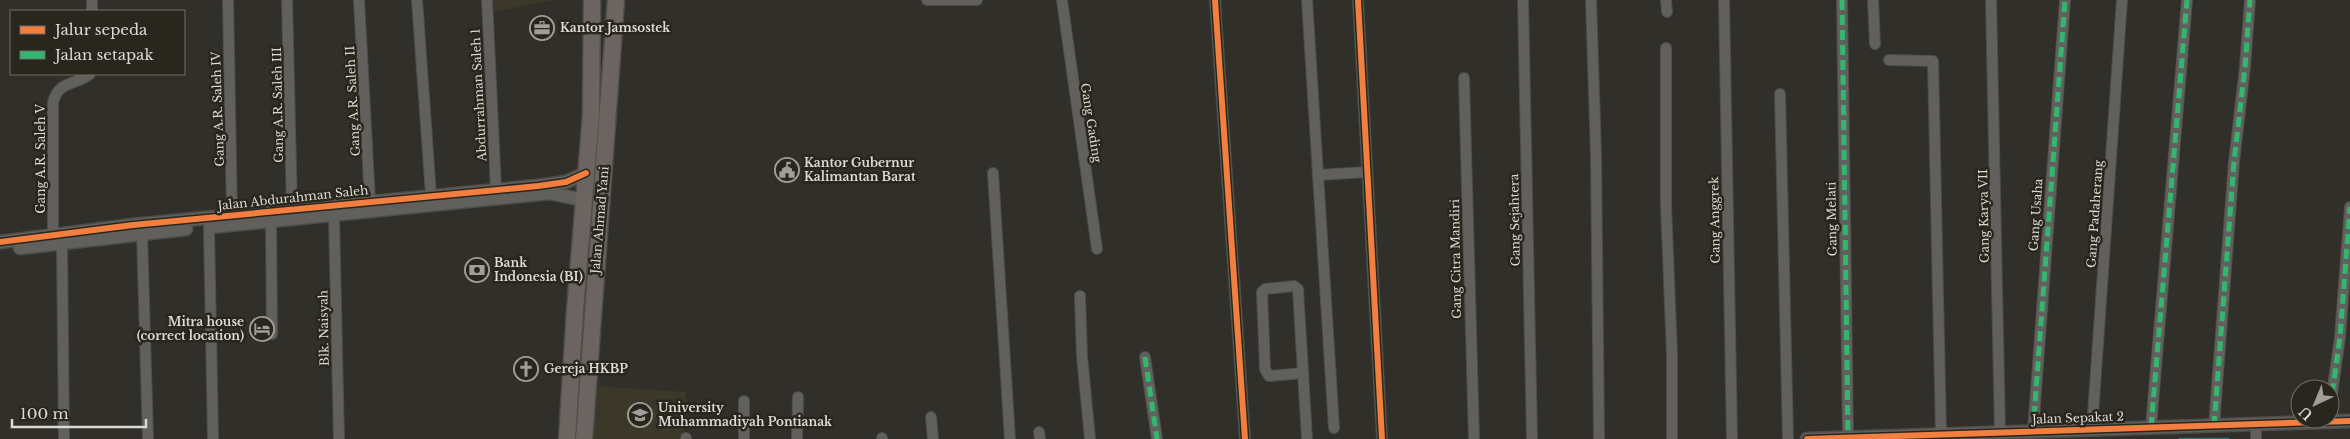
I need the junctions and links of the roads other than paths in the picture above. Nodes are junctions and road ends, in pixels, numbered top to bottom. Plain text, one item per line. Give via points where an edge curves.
1 (228, 0) edge
2 (287, 0) edge
3 (359, 0) edge
4 (417, 0) edge
5 (486, 0) edge
6 (592, 0) edge
7 (616, 0) edge
8 (927, 0) edge
9 (977, 0) edge
10 (1062, 0) edge
11 (1215, 0) edge
12 (1307, 0) edge
13 (1358, 0) edge
14 (1523, 0) edge
15 (1591, 0) edge
16 (1666, 0) edge
17 (1724, 0) edge
18 (1842, 0) edge
19 (1873, 0) edge
20 (1991, 0) edge
21 (2065, 0) edge
22 (2122, 0) edge
23 (2187, 0) edge
24 (2250, 0) edge
25 (1667, 12) dead end
26 (1875, 44) dead end
27 (1666, 48) dead end
28 (1889, 60) dead end
29 (88, 75) edge
30 (1464, 78) dead end
31 (1780, 94) dead end
32 (1367, 172) junction
33 (586, 173) junction
34 (993, 173) dead end
35 (1318, 176) junction
36 (505, 191) junction
37 (431, 195) junction
38 (584, 200) junction
39 (370, 201) junction
40 (2350, 207) edge
41 (292, 210) junction
42 (232, 216) junction
43 (334, 216) junction
44 (271, 222) junction
45 (191, 224) junction
46 (209, 227) junction
47 (142, 234) junction
48 (58, 240) junction
49 (0, 242) edge
50 (1097, 249) dead end
51 (0, 250) edge
52 (1080, 296) dead end
53 (272, 334) dead end
54 (1145, 357) dead end
55 (1303, 373) junction
56 (2334, 379) edge
57 (798, 397) dead end
58 (744, 401) dead end
59 (931, 418) dead end
60 (2214, 426) junction
61 (2151, 427) junction
62 (2290, 427) edge
63 (1334, 428) dead end
64 (2092, 429) junction
65 (2033, 431) junction
66 (2000, 432) junction
67 (1942, 433) junction
68 (2256, 433) edge
69 (1848, 437) junction
70 (64, 439) edge
71 (148, 439) edge
72 (213, 439) edge
73 (339, 439) edge
74 (567, 439) edge
75 (584, 439) edge
76 (744, 439) edge
77 (798, 439) edge
78 (932, 439) edge
79 (1010, 439) edge
80 (1090, 439) edge
81 (1157, 439) edge
82 (1245, 439) edge
83 (1307, 439) edge
84 (1382, 439) edge
85 (1474, 439) edge
86 (1532, 439) edge
87 (1599, 439) edge
88 (1672, 439) edge
89 (1732, 439) edge
90 (1788, 439) edge
91 (1807, 439) edge

1 - 42 street, Gang A.R. Saleh IV
2 - 41 street, Gang A.R. Saleh III
3 - 39 street, Gang A.R. Saleh II
4 - 37 street
5 - 36 street, Abdurrahman Saleh 1
6 - 33 highway, Jalan Ahmad Yani via 591,115
7 - 75 highway, Jalan Ahmad Yani
8 - 9 street
10 - 50 street, Gang Gading
11 - 82 street
12 - 35 street
13 - 32 street
14 - 86 street, Gang Sejahtera
15 - 87 street
16 - 25 street
17 - 89 street, Gang Anggrek
18 - 69 street, Gang Melati
19 - 26 street
20 - 66 street, Gang Karya VII
21 - 65 street, Gang Usaha
22 - 64 street, Gang Padaherang
23 - 61 street
24 - 60 street
27 - 88 street
28 - 67 street via 1933,61
29 - 48 street, Gang A.R. Saleh V via 61,87 53,103
30 - 85 street, Gang Citra Mandiri
31 - 90 street
32 - 35 street
32 - 84 street
33 - 36 street, Jalan Abdurahman Saleh via 566,182
33 - 38 highway, Jalan Ahmad Yani
34 - 79 street
35 - 63 street
36 - 37 street, Jalan Abdurahman Saleh
36 - 38 street, Jalan Abdurahman Saleh via 549,193
36 - 43 street, Jalan Abdurahman Saleh
37 - 39 street, Jalan Abdurahman Saleh
38 - 74 highway, Jalan Ahmad Yani
39 - 41 street, Jalan Abdurahman Saleh
40 - 56 street
41 - 42 street, Jalan Abdurahman Saleh
42 - 45 street, Jalan Abdurahman Saleh
43 - 44 street, Jalan Abdurahman Saleh
43 - 73 street, Blk. Naisyah
44 - 46 street, Jalan Abdurahman Saleh
44 - 53 street
45 - 46 street, Jalan Abdurahman Saleh
45 - 47 street, Jalan Abdurahman Saleh
45 - 48 street, Jalan Abdurahman Saleh via 133,225
46 - 72 street
47 - 48 street, Jalan Abdurahman Saleh
47 - 71 street
48 - 49 street, Jalan Abdurahman Saleh
48 - 51 street, Jalan Abdurahman Saleh
48 - 70 street, Gang A.R. Saleh V
52 - 80 street
54 - 81 street
55 - 55 street via 1269,376 1265,370 1262,292 1265,289 1294,286 1298,289
55 - 83 street
57 - 77 street
58 - 76 street
59 - 78 street
60 - 61 street, Jalan Sepakat 2
60 - 68 street, Jalan Sepakat 2
61 - 64 street, Jalan Sepakat 2
62 - 68 street, Jalan Sepakat 2
64 - 65 street, Jalan Sepakat 2
65 - 66 street, Jalan Sepakat 2
66 - 67 street, Jalan Sepakat 2
67 - 69 street, Jalan Sepakat 2
69 - 91 street, Jalan Sepakat 2

